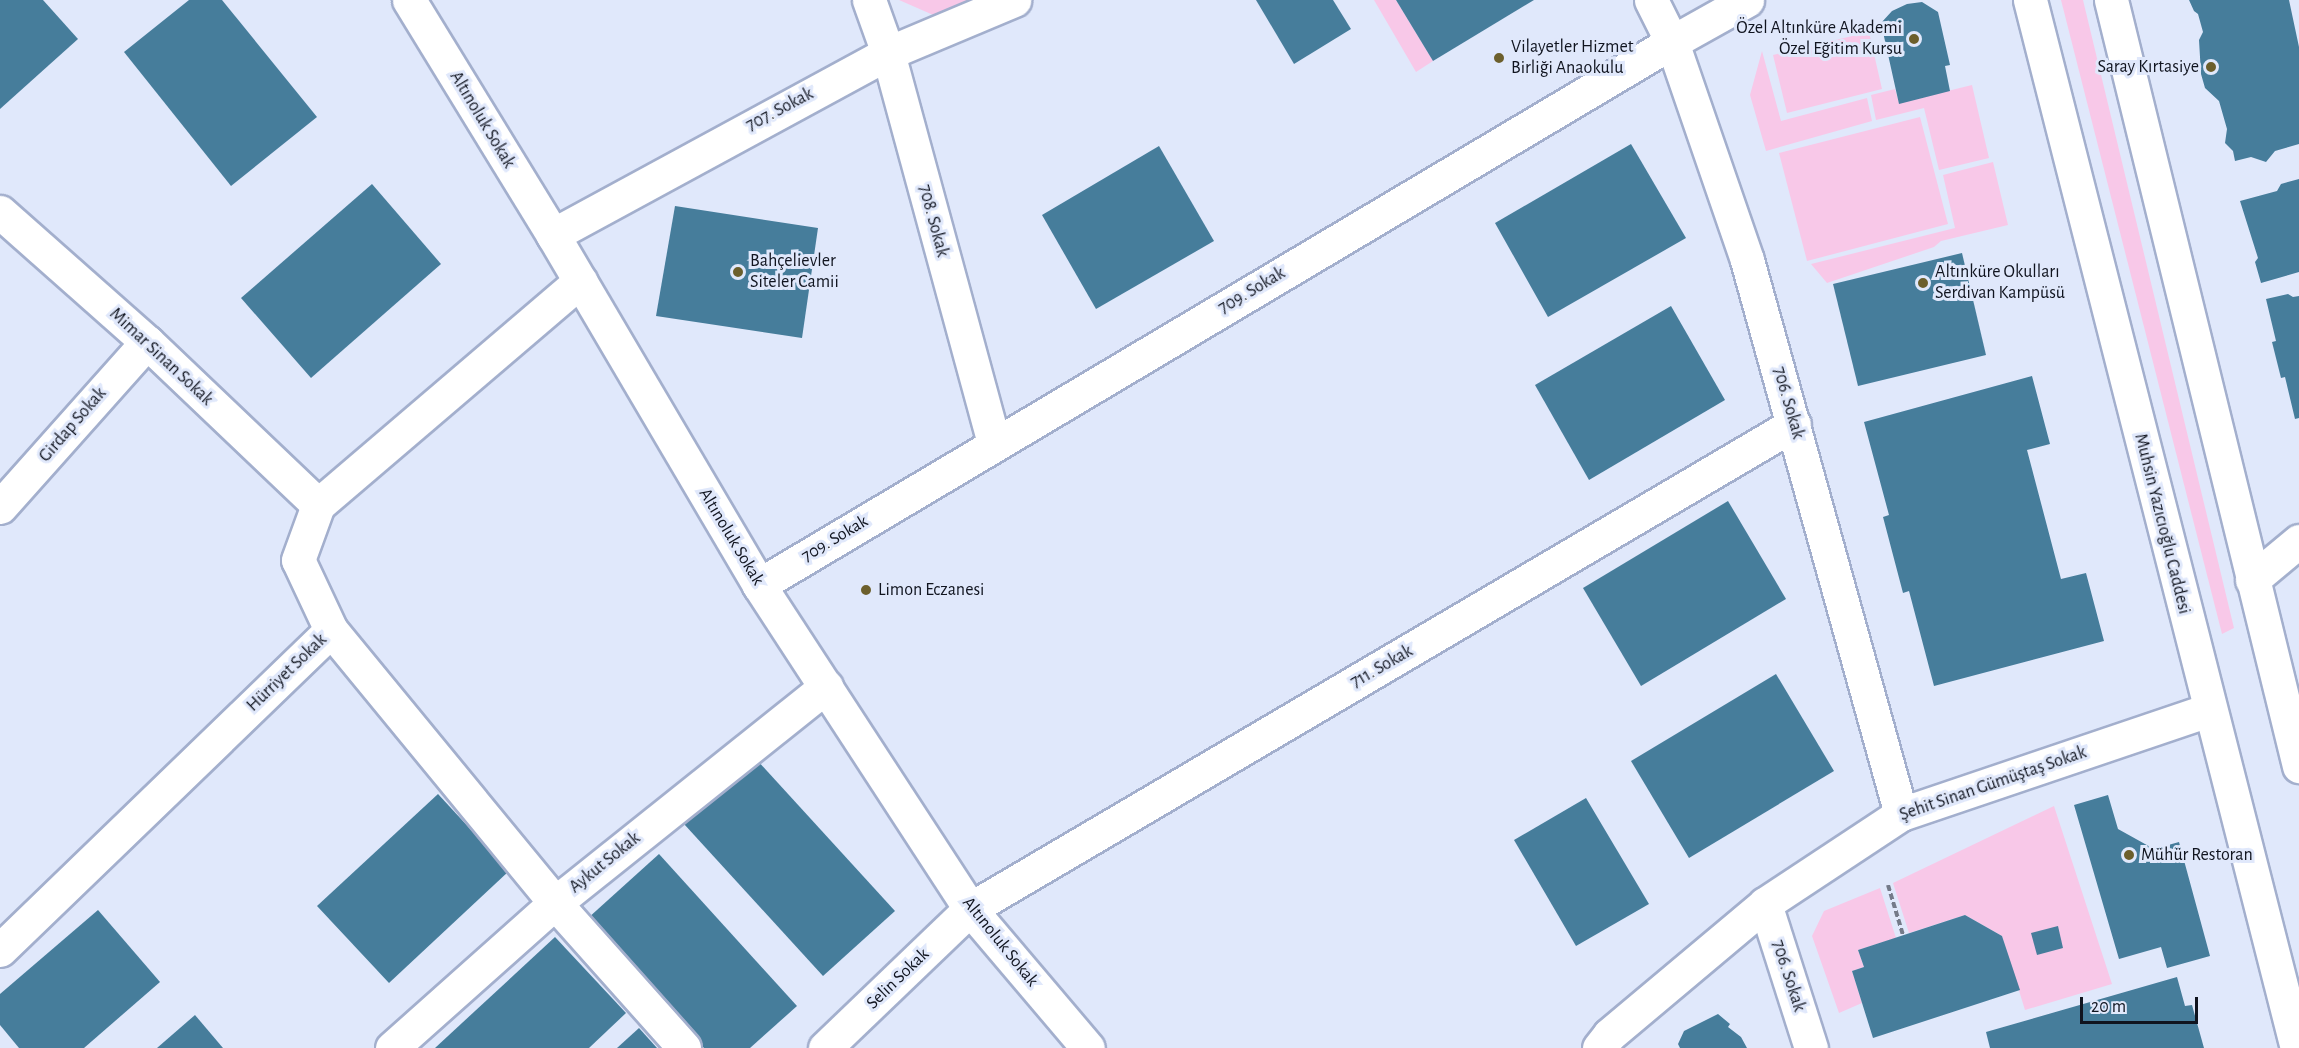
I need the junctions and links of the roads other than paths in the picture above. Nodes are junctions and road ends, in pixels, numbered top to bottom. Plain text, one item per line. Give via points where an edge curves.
1 (869, 0) edge
2 (1014, 0) edge
3 (1651, 0) edge
4 (1748, 0) edge
5 (2030, 0) edge
6 (2111, 0) edge
7 (409, 1) edge
8 (1672, 42) junction
9 (888, 53) junction
10 (0, 212) edge
11 (553, 235) junction
12 (580, 281) junction
13 (147, 342) junction
14 (1794, 424) junction
15 (994, 444) junction
16 (318, 505) junction
17 (0, 507) edge
18 (2299, 541) edge
19 (2252, 580) junction
20 (759, 585) junction
21 (332, 630) junction
22 (826, 687) junction
23 (2209, 710) junction
24 (2299, 766) edge
25 (1901, 814) junction
26 (555, 903) junction
27 (1766, 904) junction
28 (970, 909) junction
29 (0, 950) edge
30 (392, 1048) edge
31 (684, 1048) edge
32 (825, 1048) edge
33 (1088, 1048) edge
34 (1599, 1048) edge
35 (1811, 1048) edge
36 (2297, 1048) edge

1 - 9 street, 708. Sokak
2 - 9 street, 707. Sokak
3 - 8 street, 706. Sokak
4 - 8 street, 709. Sokak
5 - 23 street, Muhsin Yazıcıoğlu Caddesi
6 - 19 street
7 - 11 street, Altınoluk Sokak
8 - 14 street, 706. Sokak via 1747,260
8 - 15 street, 709. Sokak
9 - 11 street, 707. Sokak
9 - 15 street, 708. Sokak
10 - 13 street, Mimar Sinan Sokak
11 - 12 street, Altınoluk Sokak
12 - 16 street, Hürriyet Sokak
12 - 20 street, Altınoluk Sokak
13 - 16 street, Mimar Sinan Sokak
13 - 17 street, Girdap Sokak
14 - 25 street, 706. Sokak
14 - 28 street, 711. Sokak
15 - 20 street, 709. Sokak
16 - 21 street, Hürriyet Sokak via 298,560
18 - 19 street
19 - 24 street
20 - 22 street, Altınoluk Sokak
21 - 26 street
21 - 29 street, Hürriyet Sokak
22 - 26 street, Aykut Sokak
22 - 28 street, Altınoluk Sokak
23 - 25 street, Şehit Sinan Gümüştaş Sokak
23 - 36 street, Muhsin Yazıcıoğlu Caddesi
25 - 27 street, Şehit Sinan Gümüştaş Sokak
26 - 30 street, Aykut Sokak
26 - 31 street
27 - 34 street, Şehit Sinan Gümüştaş Sokak via 1609,1035
27 - 35 street, 706. Sokak
28 - 32 street, Selin Sokak
28 - 33 street, Altınoluk Sokak

